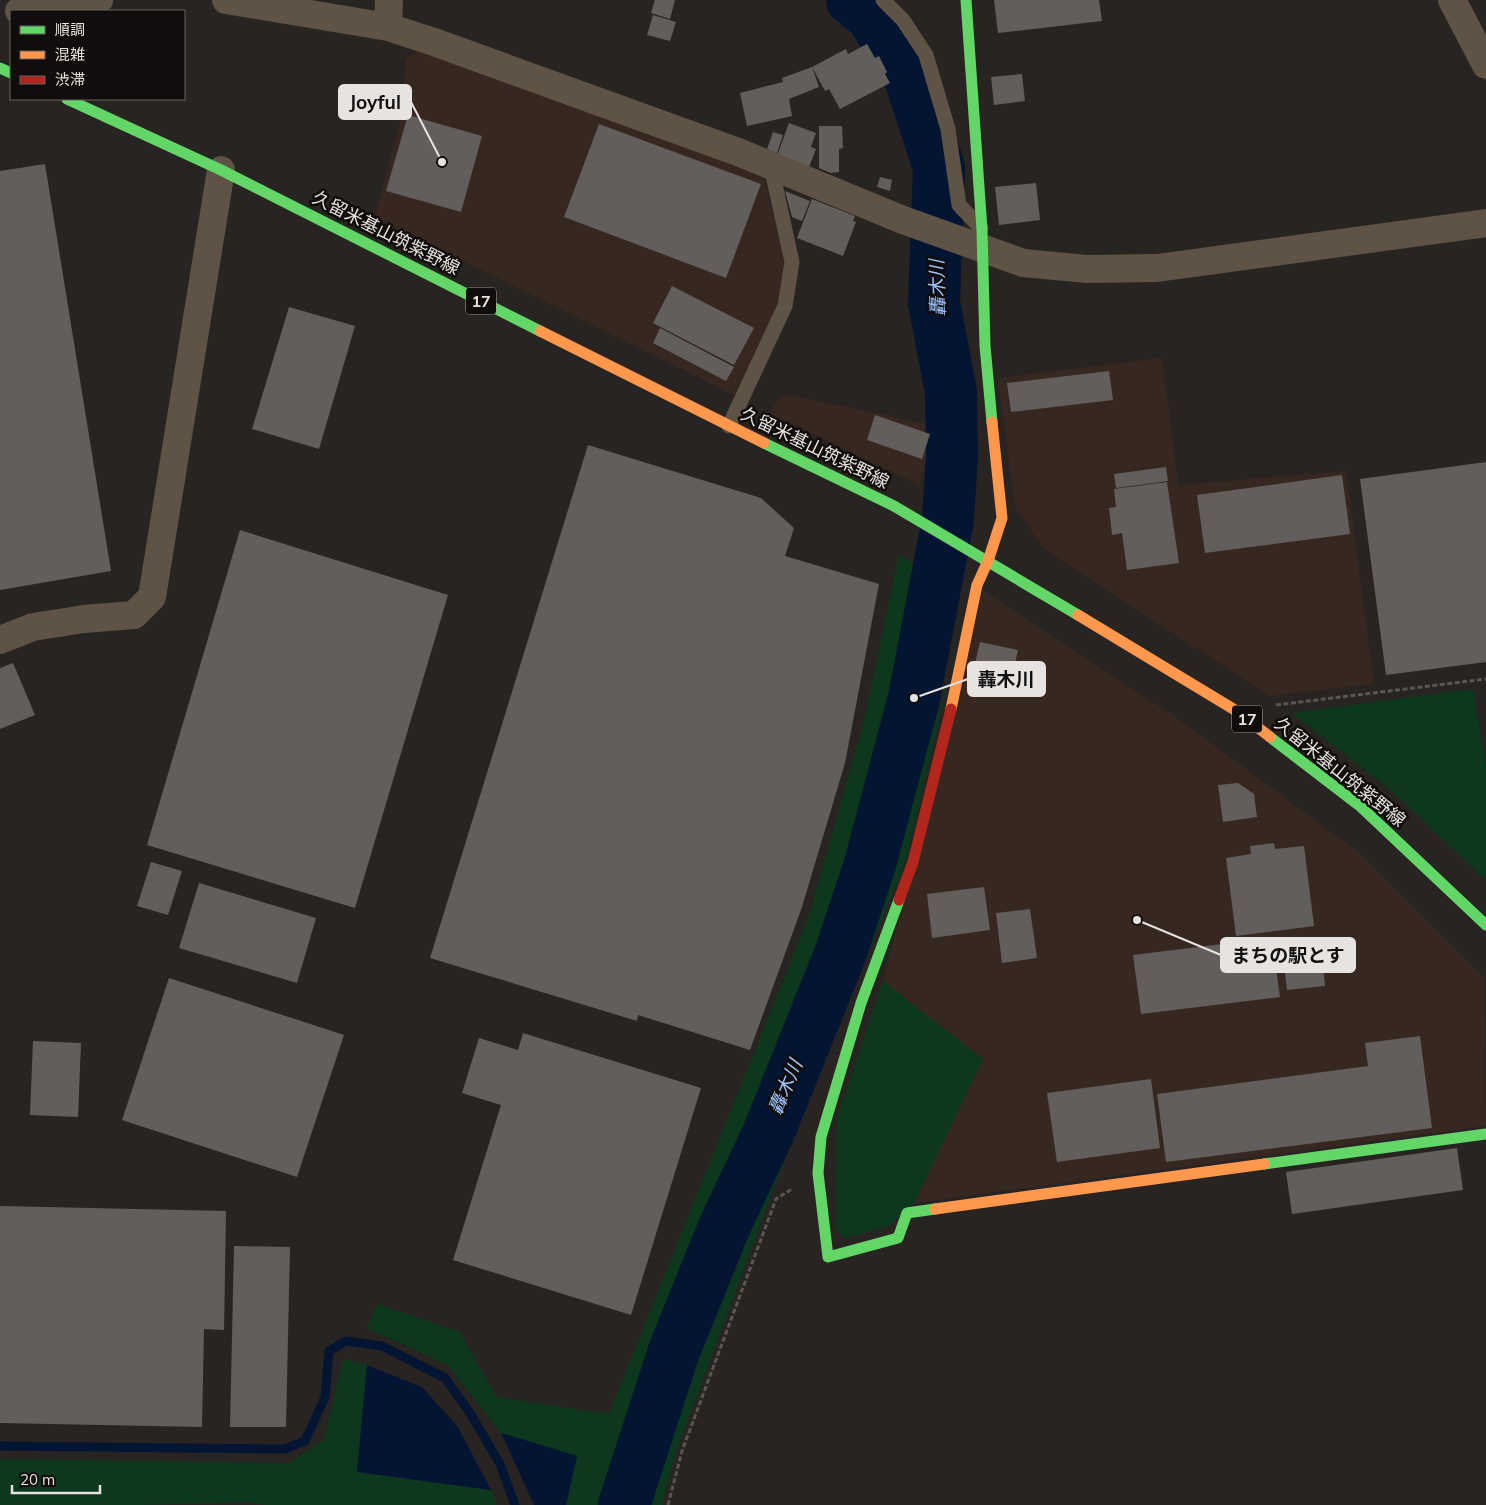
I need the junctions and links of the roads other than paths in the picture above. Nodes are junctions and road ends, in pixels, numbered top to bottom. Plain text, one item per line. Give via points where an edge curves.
1 (99, 0) edge
2 (226, 0) edge
3 (389, 0) edge
4 (883, 0) edge
5 (966, 0) edge
6 (1452, 0) edge
7 (22, 10) edge
8 (388, 27) junction
9 (1486, 65) edge
10 (70, 100) edge
11 (771, 166) junction
12 (221, 170) junction
13 (1486, 223) edge
14 (982, 238) junction
15 (729, 426) junction
16 (983, 557) junction
17 (0, 640) edge
18 (1486, 925) edge
19 (1486, 1134) edge

1 - 7 street via 39,5
2 - 8 street
3 - 8 street
4 - 14 lane via 903,20 926,55 948,129 959,204
5 - 14 street
6 - 9 street
8 - 11 street
10 - 12 street, 久留米基山筑紫野線 / 17
11 - 14 street via 903,220
11 - 15 lane via 792,262 786,306
12 - 15 street, 久留米基山筑紫野線 / 17
12 - 17 street via 152,597 134,615 33,627
13 - 14 street via 1157,268 1087,269 1023,263
14 - 16 street via 985,346 1002,518
15 - 16 street, 久留米基山筑紫野線 / 17 via 894,506
16 - 18 street, 久留米基山筑紫野線 / 17 via 1235,710 1361,807
16 - 19 street via 943,744 913,862 861,1003 821,1137 818,1173 828,1257 898,1238 906,1213

